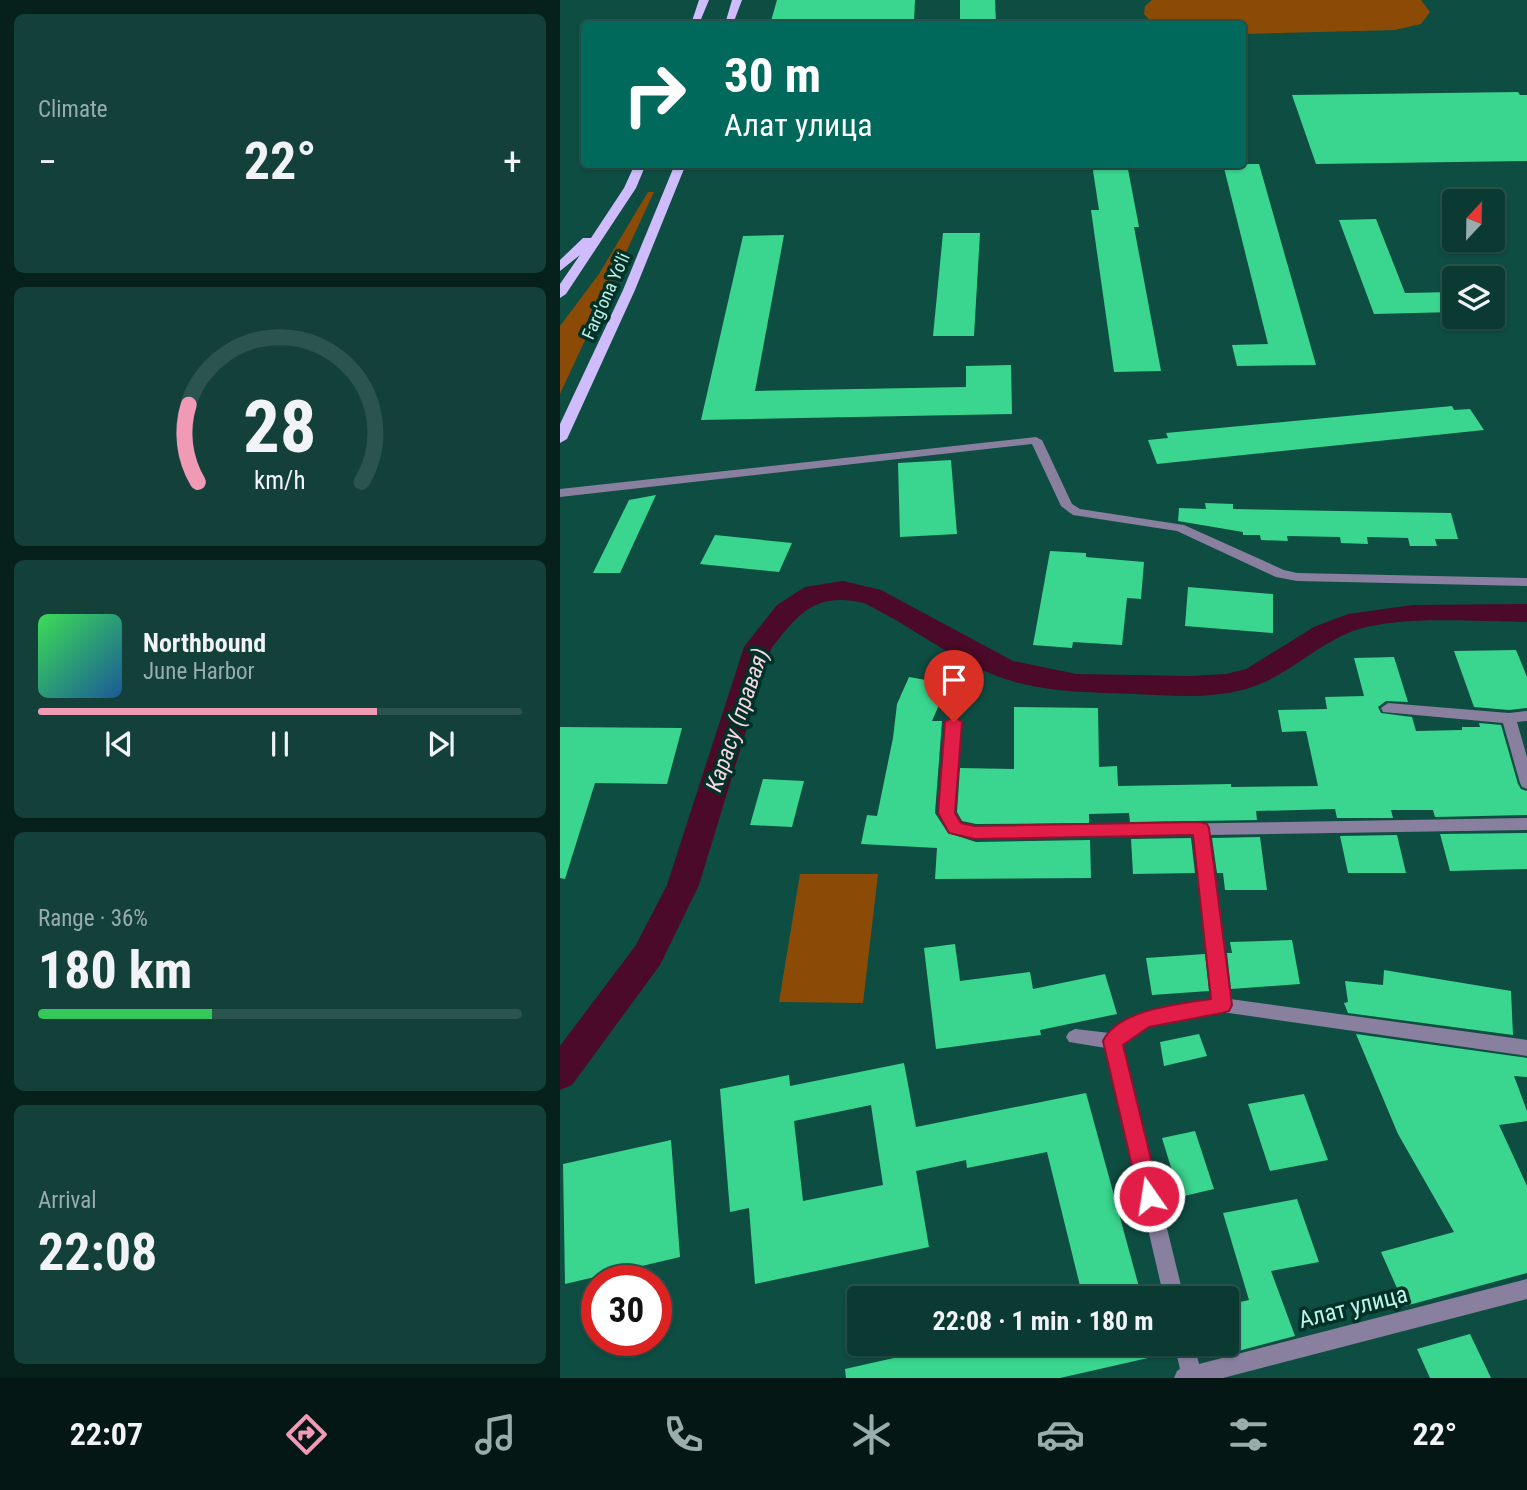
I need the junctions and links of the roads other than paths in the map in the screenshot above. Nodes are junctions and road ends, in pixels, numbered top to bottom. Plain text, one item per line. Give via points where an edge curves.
1 (704, 0) edge
2 (737, 0) edge
3 (696, 21) edge
4 (730, 21) edge
5 (639, 168) edge
6 (679, 168) edge
7 (612, 216) junction
8 (560, 267) edge
9 (560, 294) edge
10 (560, 439) edge
11 (560, 493) edge
12 (1527, 582) edge
13 (1388, 708) dead end
14 (1527, 716) edge
15 (1509, 718) junction
16 (954, 722) dead end
17 (1527, 783) edge
18 (1527, 824) edge
19 (1200, 828) junction
20 (1222, 1005) junction
21 (1074, 1037) dead end
22 (1113, 1041) junction
23 (1527, 1048) edge
24 (1171, 1286) edge
25 (1527, 1289) edge
26 (1185, 1356) edge
27 (1188, 1377) edge

1 - 3 main road
2 - 4 main road
5 - 7 main road, Farg'ona Yo'li
6 - 10 main road, Farg'ona Yo'li
7 - 8 main road
7 - 9 main road, Farg'ona Yo'li
11 - 12 street via 1036,440 1067,506 1077,512 1180,528 1281,574 1317,579
13 - 15 street
14 - 15 street
15 - 17 street
16 - 19 street via 946,813 955,828 975,833
18 - 19 street
19 - 20 street
20 - 22 street via 1144,1019
20 - 23 street
21 - 22 street
22 - 24 street
25 - 27 street, Алат улица
26 - 27 street, Алат улица

